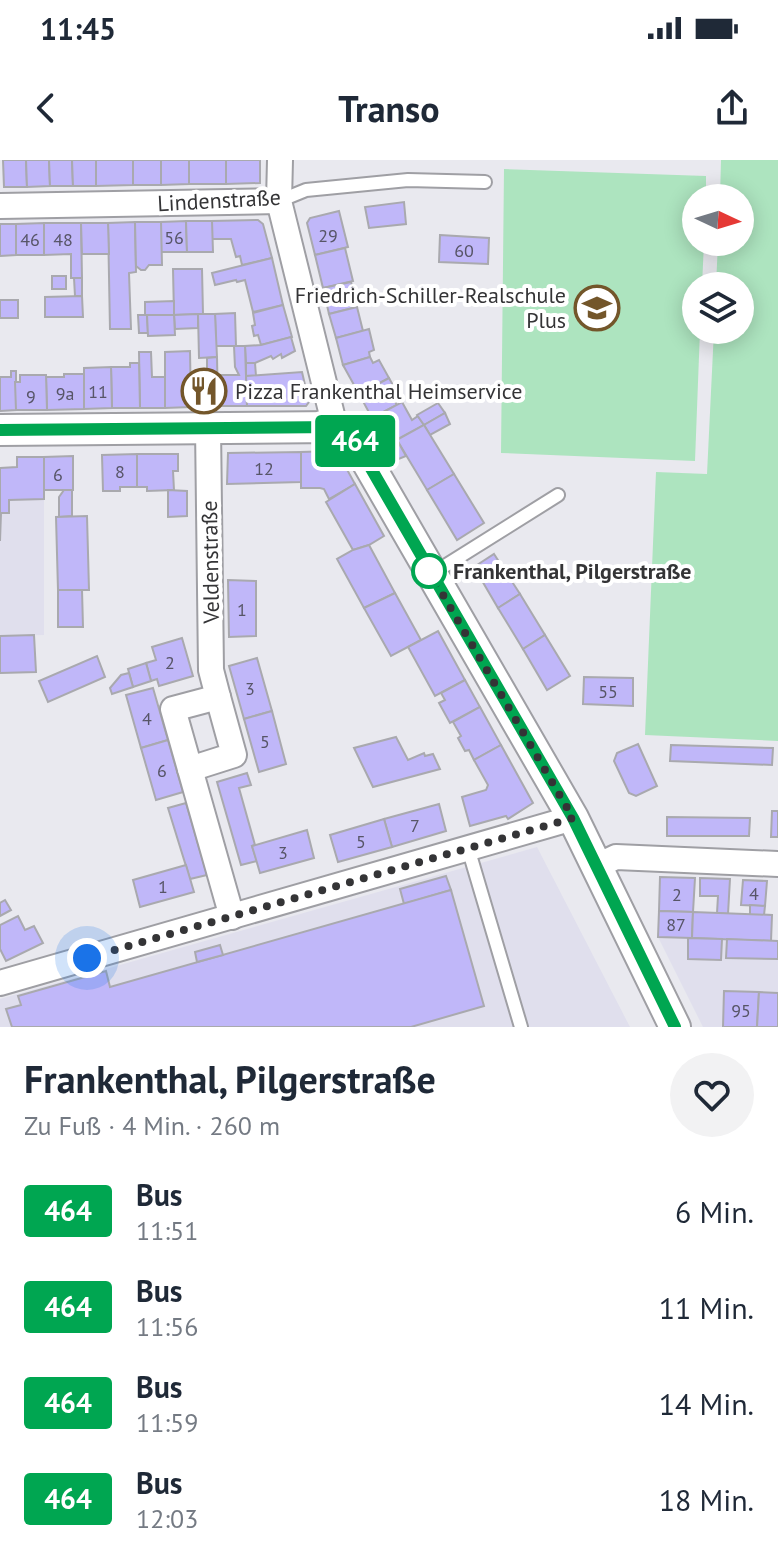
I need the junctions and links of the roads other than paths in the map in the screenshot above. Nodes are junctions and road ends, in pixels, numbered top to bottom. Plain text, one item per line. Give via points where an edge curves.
1 (280, 160) edge
2 (485, 182) dead end
3 (279, 201) junction
4 (0, 206) edge
5 (208, 427) junction
6 (335, 427) junction
7 (0, 430) edge
8 (558, 495) dead end
9 (432, 575) junction
10 (218, 697) junction
11 (190, 769) junction
12 (573, 818) junction
13 (468, 848) junction
14 (778, 864) edge
15 (597, 866) junction
16 (232, 917) junction
17 (0, 983) edge
18 (521, 1027) edge
19 (675, 1027) edge

1 - 3 street
2 - 3 lane, Lindenstraße via 408,180 306,190
3 - 4 street, Lindenstraße
3 - 6 street
5 - 6 street
5 - 7 street
5 - 10 street, Veldenstraße via 211,670
6 - 9 street via 354,439
8 - 9 lane
9 - 12 street
10 - 11 street, Veldenstraße via 234,755
10 - 11 street via 173,709
11 - 16 street
12 - 13 street
12 - 15 street
13 - 16 street
13 - 18 lane
14 - 15 street via 616,857
15 - 19 street
16 - 17 street

